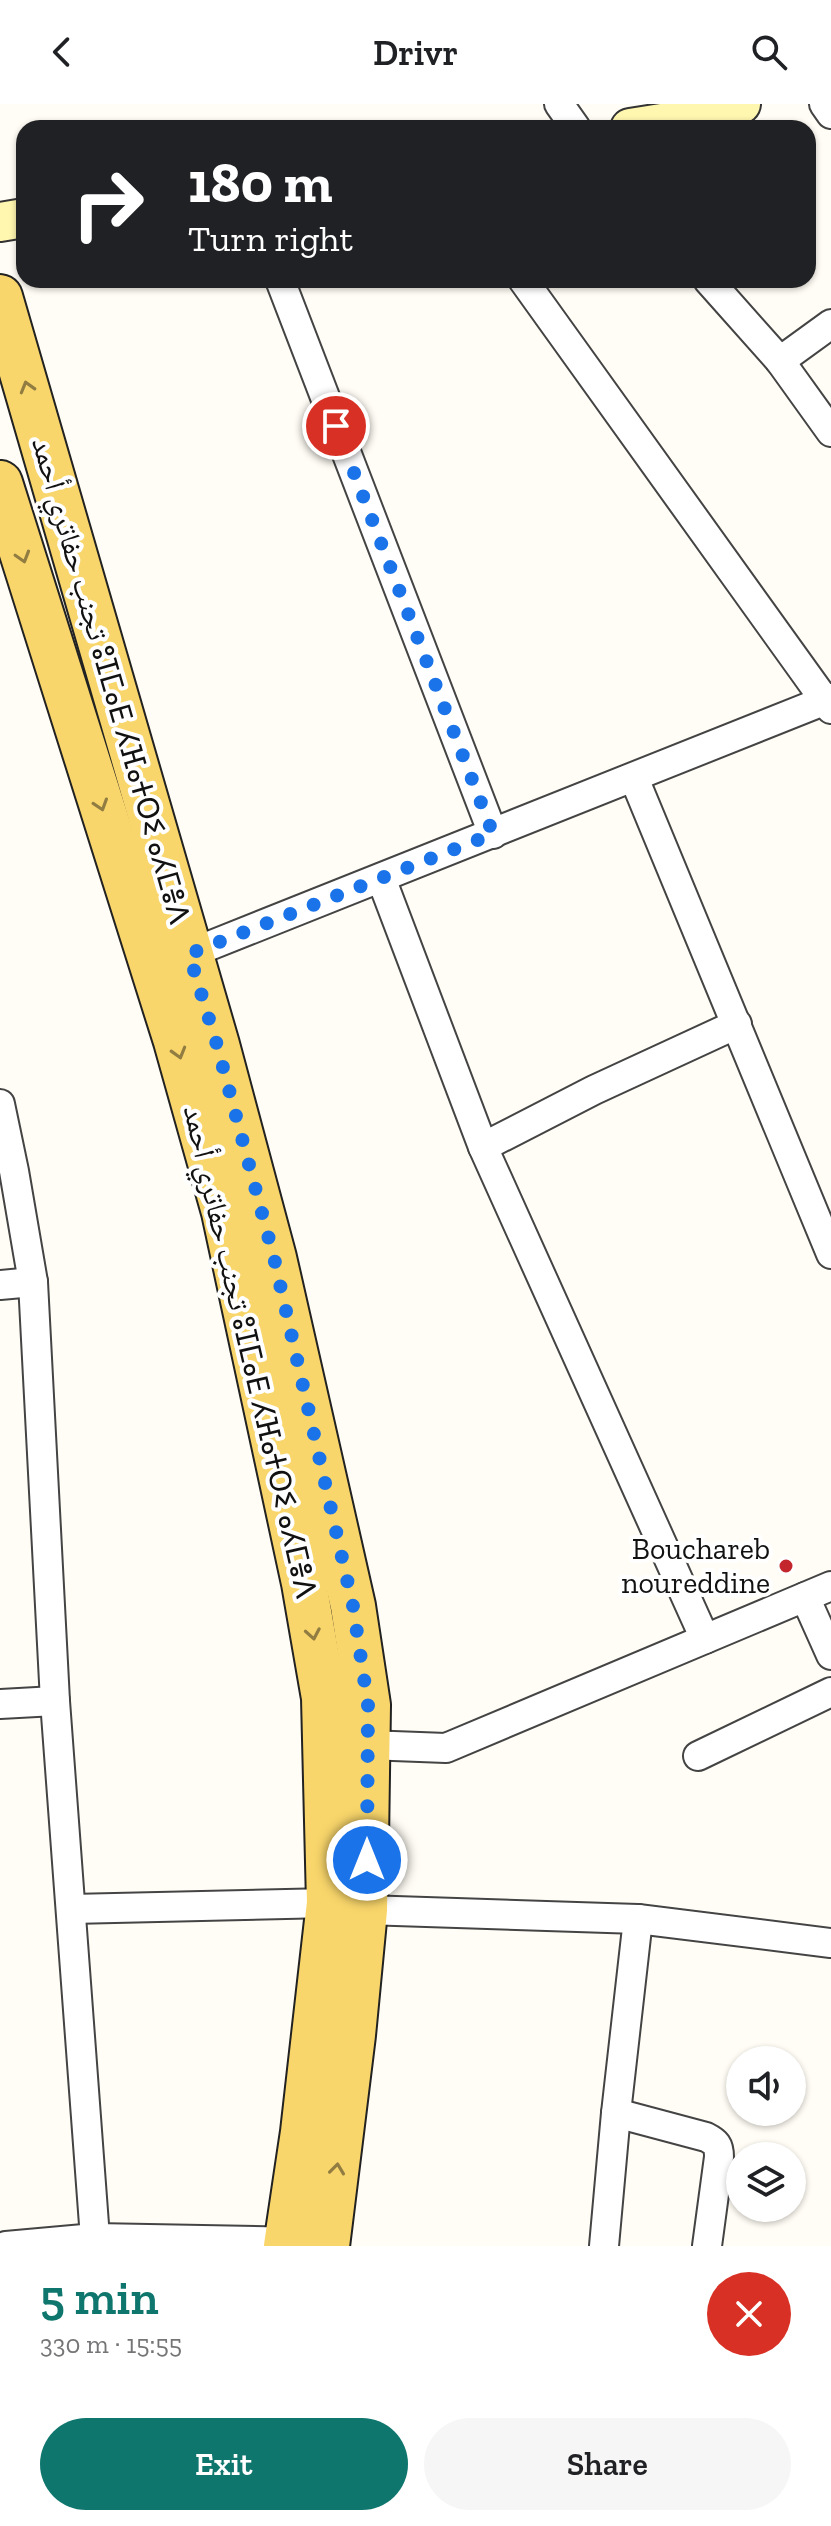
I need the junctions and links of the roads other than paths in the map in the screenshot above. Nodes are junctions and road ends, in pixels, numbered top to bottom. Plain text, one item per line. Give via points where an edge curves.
1 (741, 104) edge
2 (824, 104) edge
3 (831, 114) edge
4 (681, 120) edge
5 (283, 288) edge
6 (529, 288) edge
7 (715, 288) edge
8 (0, 297) edge
9 (831, 324) edge
10 (780, 361) junction
11 (831, 432) edge
12 (0, 483) edge
13 (829, 703) edge
14 (634, 778) junction
15 (493, 834) junction
16 (381, 878) junction
17 (189, 954) junction
18 (737, 1024) junction
19 (0, 1104) edge
20 (483, 1147) junction
21 (831, 1254) edge
22 (33, 1282) junction
23 (0, 1285) edge
24 (831, 1586) edge
25 (805, 1597) junction
26 (705, 1639) junction
27 (831, 1655) edge
28 (831, 1692) edge
29 (55, 1701) junction
30 (0, 1704) edge
31 (367, 1745) junction
32 (698, 1756) dead end
33 (347, 1906) junction
34 (71, 1909) junction
35 (638, 1919) junction
36 (831, 1943) edge
37 (616, 2113) junction
38 (95, 2238) junction
39 (307, 2244) edge
40 (6, 2246) edge
41 (604, 2246) edge
42 (707, 2246) edge

1 - 4 main road
2 - 3 street
5 - 15 street
6 - 13 street
7 - 10 street
17 -> 8 main road, تجنب حفاتري أحمد ⵓⵊⵎⴰⴹ ⵃⴼⴰⵜⵔⵉ ⴰⵃⵎⴻⴷ
9 - 10 street
10 - 11 street
12 -> 33 main road, تجنب حفاتري أحمد ⵓⵊⵎⴰⴹ ⵃⴼⴰⵜⵔⵉ ⴰⵃⵎⴻⴷ via 176,1041 224,1212 304,1583 324,1698
13 - 14 street
14 - 15 street
14 - 18 street
15 - 16 street
16 - 17 street
16 - 20 street
17 - 31 main road, تجنب حفاتري أحمد ⵓⵊⵎⴰⴹ ⵃⴼⴰⵜⵔⵉ ⴰⵃⵎⴻⴷ via 274,1258 343,1560 368,1705
18 - 20 street
18 - 21 street
19 - 22 street
20 - 26 street
22 - 23 street
22 - 29 street
24 - 25 street
25 - 26 street
25 - 27 street
26 - 31 street via 446,1748
28 - 32 street
29 - 30 street
29 - 34 street
31 - 33 main road, تجنب حفاتري أحمد ⵓⵊⵎⴰⴹ ⵃⴼⴰⵜⵔⵉ ⴰⵃⵎⴻⴷ
33 - 34 street
33 - 35 street
33 - 39 main road, تجنب حفاتري أحمد ⵓⵊⵎⴰⴹ ⵃⴼⴰⵜⵔⵉ ⴰⵃⵎⴻⴷ via 303,2132
34 - 38 street
35 - 36 street
35 - 37 street
37 - 41 street
37 - 42 street via 716,2142 719,2157
38 - 39 street
38 - 40 street

